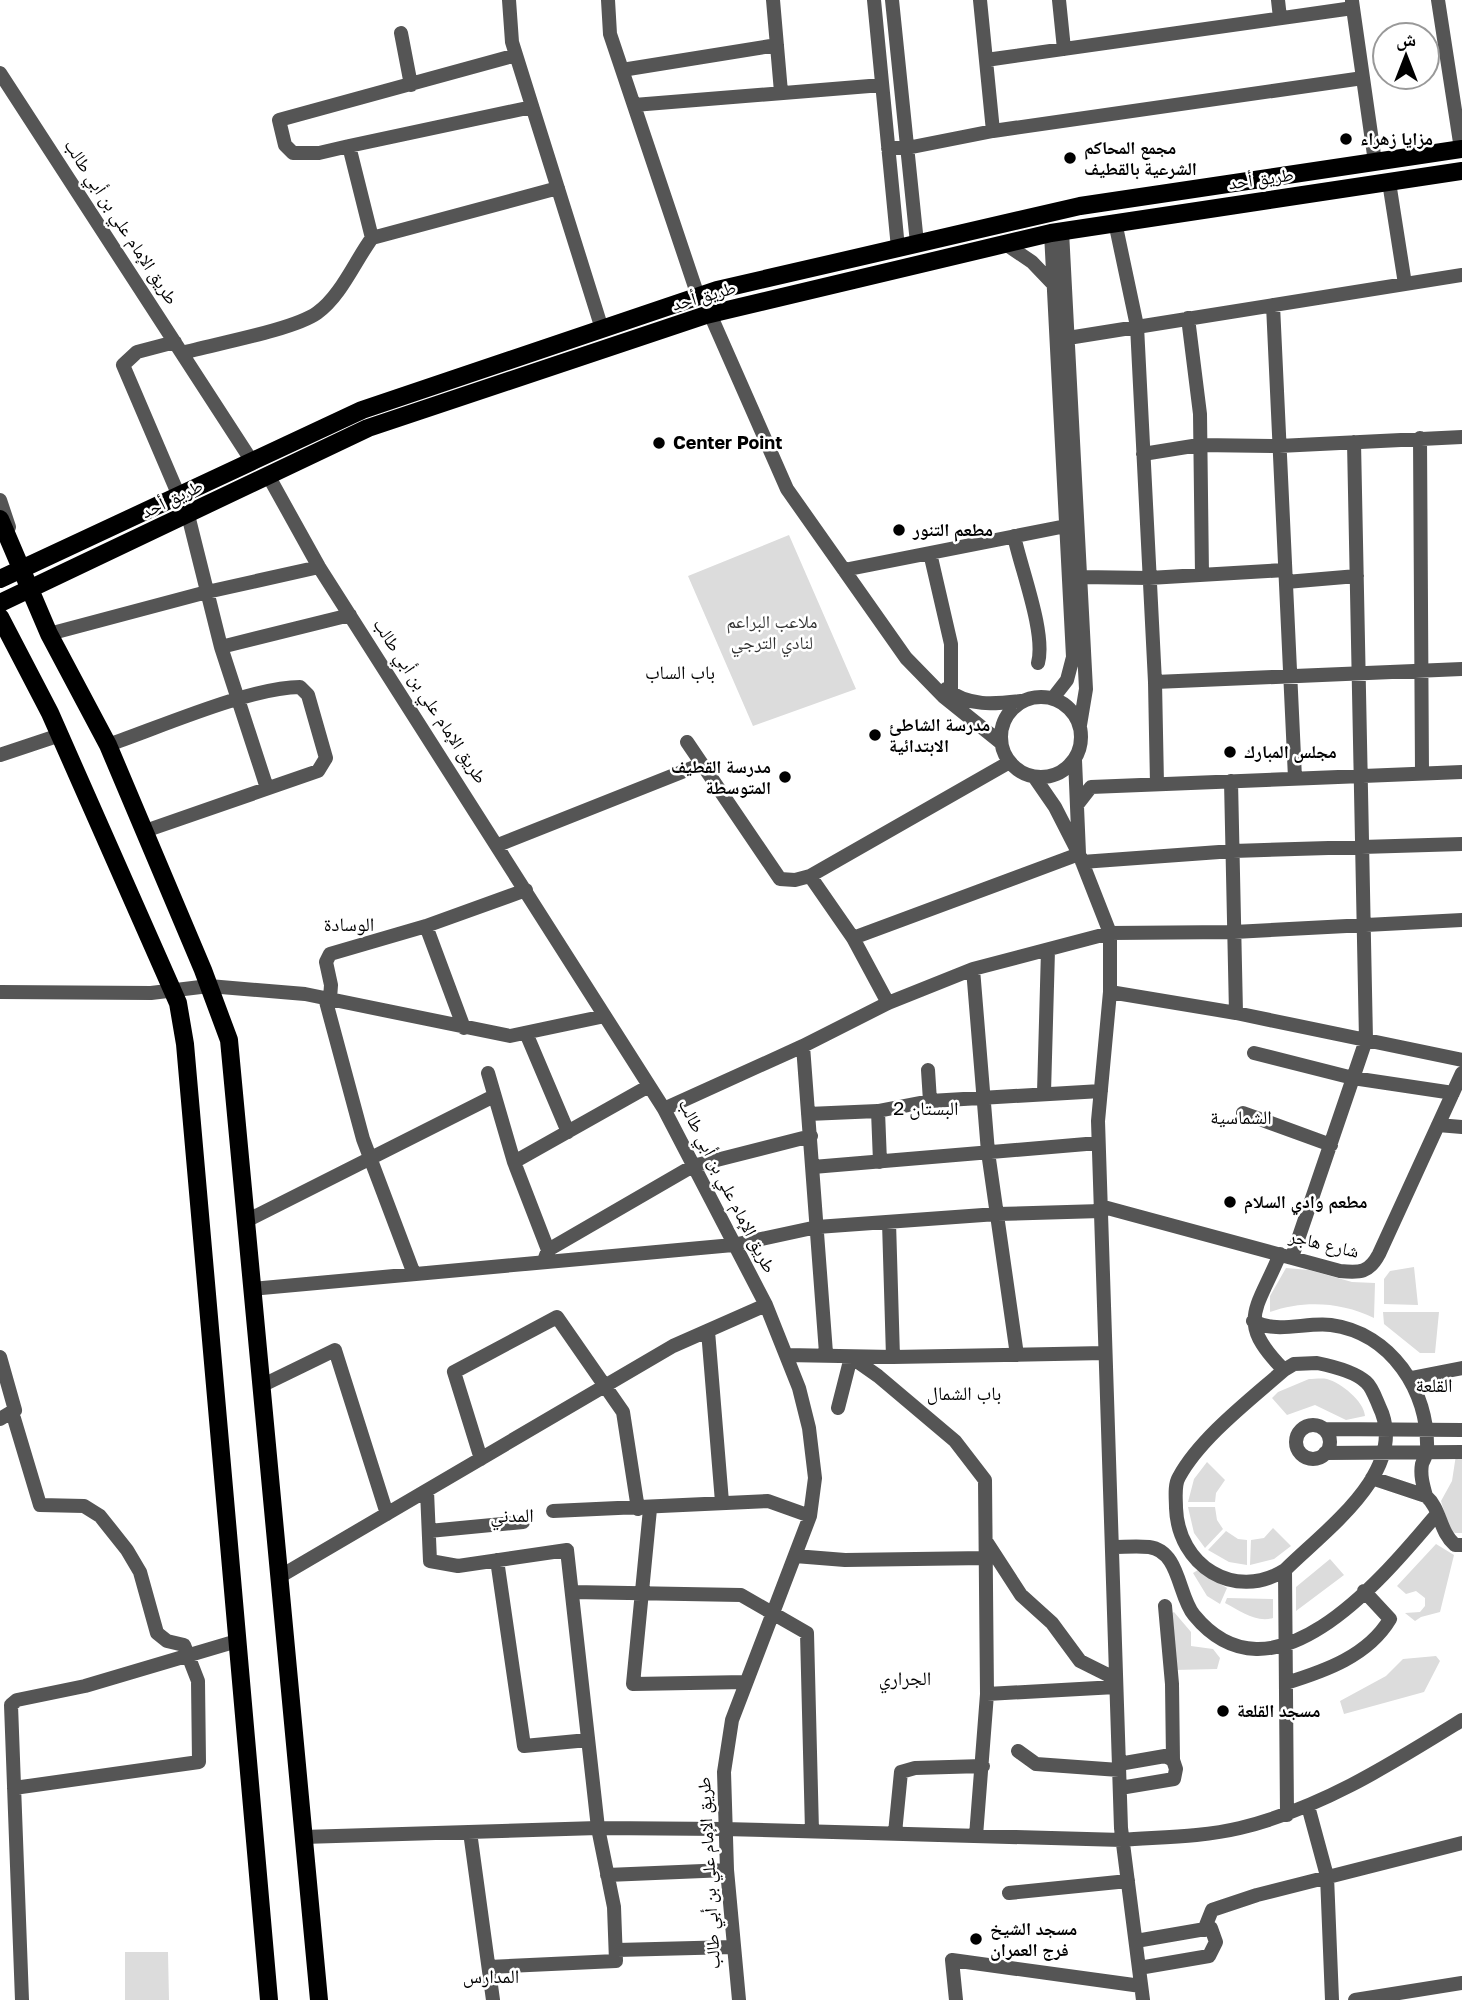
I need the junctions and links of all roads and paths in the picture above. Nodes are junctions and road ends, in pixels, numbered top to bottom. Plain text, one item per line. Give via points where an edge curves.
1 (509, 0) edge
2 (608, 0) edge
3 (773, 0) edge
4 (874, 0) edge
5 (892, 0) edge
6 (980, 0) edge
7 (1059, 0) edge
8 (1278, 0) edge
9 (1438, 0) edge
10 (1353, 4) edge
11 (1280, 18) junction
12 (401, 33) dead end
13 (777, 45) junction
14 (1064, 49) junction
15 (516, 55) junction
16 (986, 60) junction
17 (622, 70) junction
18 (0, 74) edge
19 (1363, 78) junction
20 (411, 85) junction
21 (882, 85) junction
22 (781, 92) junction
23 (634, 104) junction
24 (532, 107) junction
25 (993, 131) junction
26 (349, 146) junction
27 (888, 148) junction
28 (907, 148) junction
29 (1462, 149) edge
30 (1375, 162) junction
31 (1462, 171) edge
32 (1389, 182) junction
33 (558, 188) junction
34 (1115, 222) junction
35 (1057, 232) junction
36 (372, 238) junction
37 (917, 243) junction
38 (1003, 243) junction
39 (898, 248) junction
40 (1462, 275) edge
41 (1405, 284) junction
42 (1054, 285) junction
43 (698, 296) junction
44 (1273, 305) junction
45 (710, 314) junction
46 (1188, 318) junction
47 (1137, 326) junction
48 (602, 329) junction
49 (1068, 338) junction
50 (178, 347) junction
51 (1462, 437) edge
52 (1420, 438) junction
53 (1354, 442) junction
54 (1199, 445) junction
55 (1279, 446) junction
56 (1143, 454) junction
57 (253, 463) junction
58 (269, 477) junction
59 (182, 493) junction
60 (0, 500) edge
61 (188, 515) junction
62 (0, 519) edge
63 (1066, 526) junction
64 (1014, 536) junction
65 (930, 553) junction
66 (319, 566) junction
67 (22, 568) junction
68 (844, 570) junction
69 (1202, 575) junction
70 (1285, 576) junction
71 (1357, 576) junction
72 (1081, 577) junction
73 (1149, 578) junction
74 (0, 579) edge
75 (29, 589) junction
76 (207, 592) junction
77 (0, 603) edge
78 (351, 615) junction
79 (0, 617) edge
80 (49, 634) junction
81 (221, 647) junction
82 (906, 658) junction
83 (1038, 663) dead end
84 (1462, 668) edge
85 (1422, 670) junction
86 (1359, 673) junction
87 (1290, 676) junction
88 (1155, 682) junction
89 (951, 693) junction
90 (1052, 698) junction
91 (239, 700) junction
92 (1021, 701) junction
93 (1080, 725) junction
94 (60, 735) junction
95 (687, 742) dead end
96 (1000, 742) junction
97 (108, 745) junction
98 (0, 755) edge
99 (1075, 760) junction
100 (1008, 763) junction
101 (702, 764) junction
102 (1462, 772) edge
103 (1422, 773) junction
104 (1361, 776) junction
105 (1035, 778) junction
106 (1294, 778) junction
107 (1231, 781) junction
108 (1157, 784) junction
109 (267, 788) junction
110 (1077, 805) junction
111 (145, 831) junction
112 (1462, 844) edge
113 (498, 845) junction
114 (1362, 848) junction
115 (1233, 851) junction
116 (1081, 858) junction
117 (810, 876) junction
118 (526, 890) junction
119 (1462, 920) edge
120 (426, 926) junction
121 (1364, 927) junction
122 (1234, 932) junction
123 (1110, 933) junction
124 (853, 938) junction
125 (1048, 950) junction
126 (973, 969) junction
127 (209, 986) junction
128 (0, 992) edge
129 (173, 992) junction
130 (1110, 992) junction
131 (328, 999) junction
132 (888, 1003) junction
133 (1236, 1013) junction
134 (605, 1016) junction
135 (464, 1028) junction
136 (526, 1033) junction
137 (1366, 1040) junction
138 (803, 1046) junction
139 (1254, 1054) dead end
140 (1462, 1060) edge
141 (928, 1070) dead end
142 (488, 1073) dead end
143 (1462, 1073) edge
144 (1353, 1078) junction
145 (649, 1086) junction
146 (1101, 1091) junction
147 (1044, 1093) junction
148 (1453, 1093) junction
149 (494, 1096) junction
150 (985, 1097) junction
151 (930, 1101) junction
152 (664, 1109) junction
153 (878, 1111) junction
154 (1242, 1113) dead end
155 (808, 1114) junction
156 (1438, 1125) junction
157 (1462, 1127) edge
158 (568, 1132) junction
159 (811, 1136) junction
160 (1098, 1143) junction
161 (1331, 1145) junction
162 (988, 1152) junction
163 (371, 1159) junction
164 (514, 1162) junction
165 (880, 1162) junction
166 (693, 1166) junction
167 (813, 1167) junction
168 (1100, 1209) junction
169 (997, 1214) junction
170 (246, 1221) junction
171 (889, 1222) junction
172 (817, 1227) junction
173 (733, 1245) junction
174 (546, 1256) junction
175 (1286, 1256) junction
176 (414, 1274) junction
177 (252, 1289) junction
178 (765, 1305) junction
179 (1252, 1321) junction
180 (708, 1331) junction
181 (826, 1353) junction
182 (1105, 1353) junction
183 (786, 1355) junction
184 (1017, 1355) junction
185 (0, 1357) edge
186 (851, 1357) junction
187 (893, 1357) junction
188 (1462, 1368) edge
189 (1283, 1370) junction
190 (1411, 1378) junction
191 (261, 1386) junction
192 (606, 1386) junction
193 (838, 1408) dead end
194 (15, 1410) junction
195 (0, 1419) edge
196 (1325, 1429) junction
197 (1386, 1430) junction
198 (1426, 1430) junction
199 (1462, 1430) edge
200 (1385, 1452) junction
201 (1427, 1452) junction
202 (1462, 1452) edge
203 (1325, 1453) junction
204 (481, 1459) junction
205 (1372, 1478) junction
206 (427, 1491) junction
207 (1426, 1496) junction
208 (722, 1502) junction
209 (644, 1509) junction
210 (552, 1511) dead end
211 (387, 1514) junction
212 (1437, 1514) junction
213 (810, 1516) junction
214 (523, 1522) dead end
215 (429, 1531) junction
216 (986, 1541) junction
217 (1462, 1545) edge
218 (1112, 1547) junction
219 (795, 1556) junction
220 (986, 1558) junction
221 (497, 1560) junction
222 (1285, 1570) junction
223 (279, 1577) junction
224 (1364, 1591) junction
225 (572, 1592) junction
226 (642, 1595) junction
227 (1165, 1606) dead end
228 (773, 1615) junction
229 (236, 1641) junction
230 (1286, 1647) junction
231 (188, 1656) junction
232 (746, 1682) junction
233 (1116, 1683) junction
234 (1286, 1683) junction
235 (987, 1694) junction
236 (1462, 1720) edge
237 (588, 1740) junction
238 (1018, 1751) dead end
239 (1173, 1760) junction
240 (983, 1766) junction
241 (1119, 1767) junction
242 (14, 1788) junction
243 (1120, 1788) junction
244 (1308, 1806) junction
245 (1287, 1815) junction
246 (598, 1828) junction
247 (724, 1829) junction
248 (812, 1831) junction
249 (470, 1832) junction
250 (895, 1833) junction
251 (976, 1836) junction
252 (303, 1837) junction
253 (1122, 1840) junction
254 (1462, 1843) edge
255 (727, 1870) junction
256 (607, 1875) junction
257 (1327, 1877) junction
258 (1128, 1881) junction
259 (1009, 1893) dead end
260 (1204, 1930) junction
261 (1136, 1941) junction
262 (733, 1947) junction
263 (617, 1950) junction
264 (489, 1967) junction
265 (1139, 1968) junction
266 (1462, 1983) edge
267 (1142, 1993) edge
268 (22, 2000) edge
269 (269, 2000) edge
270 (319, 2000) edge
271 (494, 2000) edge
272 (739, 2000) edge
273 (956, 2000) edge
274 (1332, 2000) edge
275 (1356, 2000) edge

1 - 15 street
2 - 17 street via 610,34
3 - 13 street
4 - 21 street
5 - 28 street
6 - 16 street
7 - 14 street
8 - 11 street
9 - 29 street
10 - 11 street
10 - 19 street
11 - 14 street
12 - 20 street
13 - 17 street
13 - 22 street
14 - 16 street
15 - 20 street
15 - 24 street
16 - 25 street
17 - 23 street
18 - 50 street, طريق الإمام علي بن أبي طالب
19 - 25 street
19 - 30 street
20 - 26 street via 279,120 285,145 293,153
21 - 22 street
21 - 27 street
22 - 23 street
23 - 43 street
24 - 26 street
24 - 33 street
25 - 28 street
26 - 36 street
27 - 28 street
27 - 39 street
28 - 37 street
29 - 30 main road, طريق أحد
30 - 37 main road, طريق أحد via 1080,206
31 - 32 main road, طريق أحد
32 - 34 main road, طريق أحد
32 - 41 street
33 - 36 street
33 - 48 street
34 - 35 main road, طريق أحد
34 - 47 street
35 - 38 main road, طريق أحد
35 - 42 street
35 - 49 street
36 - 50 street via 318,313 293,323
37 - 39 main road, طريق أحد
38 - 42 street via 1032,262
38 - 45 main road, طريق أحد
39 - 43 main road, طريق أحد
40 - 41 street
41 - 44 street
42 - 63 street
43 - 48 main road, طريق أحد
44 - 46 street
44 - 55 street
45 - 58 main road, طريق أحد via 368,428
45 - 68 street via 787,489
46 - 47 street
46 - 54 street via 1200,414
47 - 49 street
47 - 56 street
48 - 57 main road, طريق أحد via 362,410
49 - 72 street
50 - 57 street, طريق الإمام علي بن أبي طالب
50 - 59 street via 137,352 123,365 176,489
51 - 52 street
52 - 53 street
52 - 85 street
53 - 55 street
53 - 71 street
54 - 55 street
54 - 56 street
54 - 69 street
55 - 70 street
56 - 73 street
57 - 59 main road, طريق أحد
58 - 61 main road, طريق أحد
58 - 66 street, طريق الإمام علي بن أبي طالب
59 - 67 main road, طريق أحد
60 - 67 street
61 - 75 main road, طريق أحد
61 - 76 street
62 - 67 main road
63 - 64 street
63 - 90 street via 1073,657 1067,680
64 - 65 street
64 - 83 street via 1036,621 1041,651
65 - 68 street
65 - 89 street via 951,644
66 - 76 street
66 - 78 street, طريق الإمام علي بن أبي طالب
67 - 74 main road, طريق أحد
67 - 75 main road
68 - 82 street
69 - 70 street
69 - 73 street
70 - 71 street
70 - 87 street
71 - 86 street
72 - 73 street
72 - 93 street via 1086,689
73 - 88 street
75 - 77 main road, طريق أحد
75 - 80 main road
76 - 80 street
76 - 81 street
78 - 81 street
78 - 113 street, طريق الإمام علي بن أبي طالب
79 - 94 main road
80 - 97 main road
81 - 91 street
82 - 89 street
82 - 96 street via 944,697
84 - 85 street
85 - 86 street
85 - 103 street
86 - 87 street
86 - 104 street
87 - 88 street
87 - 106 street
88 - 108 street
89 - 92 street via 989,705
90 - 92 street
90 - 93 street via 1069,708
91 - 97 street
91 - 109 street
91 - 109 street via 290,687 300,687 308,695 324,764 318,771
92 - 96 street via 1007,715
93 - 99 street
94 - 98 street
94 - 129 main road
95 - 101 street
96 - 100 street
97 - 111 main road
99 - 105 street via 1057,775
99 - 110 street
100 - 105 street
100 - 117 street
101 - 113 street
101 - 117 street via 780,879
102 - 103 street
103 - 104 street
104 - 106 street
104 - 114 street
105 - 116 street
106 - 107 street
107 - 108 street
107 - 115 street
108 - 110 street via 1091,787
109 - 111 street
110 - 116 street
111 - 127 main road
112 - 114 street
113 - 118 street, طريق الإمام علي بن أبي طالب
114 - 115 street
114 - 121 street
115 - 116 street
115 - 122 street
116 - 123 street
116 - 124 street
117 - 124 street
118 - 120 street
118 - 134 street, طريق الإمام علي بن أبي طالب
119 - 121 street
120 - 131 street via 327,957
120 - 135 street
121 - 122 street
121 - 137 street
122 - 123 street
122 - 133 street
123 - 125 street
123 - 130 street
124 - 132 street
125 - 126 street
125 - 147 street
126 - 132 street
126 - 150 street
127 - 129 street
127 - 131 street
127 - 170 main road via 229,1040
128 - 129 street
129 - 229 main road via 185,1044
130 - 133 street
130 - 146 street
131 - 135 street
131 - 163 street
132 - 138 street
133 - 137 street
134 - 136 street
134 - 145 street, طريق الإمام علي بن أبي طالب
135 - 136 street via 510,1036
136 - 158 street
137 - 140 street
137 - 144 street
138 - 152 street
138 - 155 street
139 - 144 street
141 - 151 street
142 - 149 street
143 - 148 street, شارع هاجر
144 - 148 street
144 - 161 street
145 - 152 street, طريق الإمام علي بن أبي طالب
145 - 158 street
146 - 147 street
146 - 160 street
147 - 150 street
148 - 156 street, شارع هاجر
149 - 163 street
149 - 164 street
150 - 151 street
150 - 162 street
151 - 153 street
152 - 166 street, طريق الإمام علي بن أبي طالب
153 - 155 street
153 - 165 street
154 - 161 street
155 - 159 street
156 - 157 street
156 - 175 street, شارع هاجر via 1373,1265 1362,1273 1340,1271
158 - 164 street
159 - 166 street
159 - 167 street
160 - 162 street
160 - 168 street
161 - 175 street
162 - 165 street
162 - 169 street
163 - 170 street
163 - 176 street
164 - 174 street
165 - 167 street
166 - 173 street, طريق الإمام علي بن أبي طالب
166 - 174 street
167 - 172 street
168 - 169 street, شارع هاجر
168 - 175 street, شارع هاجر
168 - 182 street
169 - 171 street, شارع هاجر
169 - 184 street
170 - 177 main road
171 - 172 street, شارع هاجر
171 - 187 street
172 - 173 street, شارع هاجر
172 - 181 street
173 - 174 street, شارع هاجر
173 - 178 street, طريق الإمام علي بن أبي طالب
174 - 176 street, شارع هاجر
175 - 179 street
176 - 177 street, شارع هاجر
177 - 191 main road
178 - 180 street
178 - 183 street, طريق الإمام علي بن أبي طالب
179 - 189 street via 1258,1343
179 - 190 street via 1264,1327 1330,1325 1358,1330 1381,1344
180 - 192 street
180 - 208 street
181 - 183 street
181 - 186 street
182 - 184 street
182 - 218 street
183 - 213 street, طريق الإمام علي بن أبي طالب via 809,1428 815,1478
184 - 187 street
185 - 194 street
186 - 187 street
186 - 193 street
186 - 216 street via 954,1441 985,1480
188 - 190 street
189 - 197 street via 1294,1364 1317,1363 1334,1366 1367,1383 1383,1413
189 - 222 street via 1217,1429 1177,1478 1176,1498 1177,1527 1198,1564 1230,1581 1272,1578
190 - 198 street
191 - 211 street via 335,1350
191 - 223 main road
192 - 204 street
192 - 204 street via 557,1317 454,1372
192 - 209 street via 623,1412
194 - 195 street
194 - 231 street via 40,1505 85,1506 100,1516 140,1572 157,1633 184,1645
196 - 197 street
196 - 203 street via 1330,1443
196 - 203 street via 1305,1426 1295,1442 1299,1453 1308,1459
197 - 198 street
197 - 200 street
198 - 199 street
198 - 201 street
200 - 201 street
200 - 203 street
200 - 205 street
201 - 202 street
201 - 207 street via 1422,1464
204 - 206 street
205 - 207 street
205 - 222 street via 1365,1491
206 - 211 street
206 - 215 street
207 - 212 street
208 - 209 street
208 - 213 street via 768,1502
209 - 210 street
209 - 226 street
211 - 223 street
212 - 217 street via 1446,1537
212 - 224 street
213 - 219 street, طريق الإمام علي بن أبي طالب
214 - 215 street
215 - 221 street via 430,1561 458,1566
216 - 220 street
216 - 233 street via 1021,1595 1052,1623 1080,1661
218 - 230 street via 1151,1547 1162,1552 1192,1613 1226,1640 1243,1646
218 - 233 street
219 - 220 street
219 - 228 street, طريق الإمام علي بن أبي طالب
220 - 235 street
221 - 225 street via 567,1550
221 - 237 street via 524,1746
222 - 230 street
223 - 252 main road
224 - 230 street via 1314,1634
224 - 234 street via 1390,1619 1384,1630 1346,1661
225 - 226 street
225 - 237 street
226 - 228 street via 741,1595
226 - 232 street via 632,1684
227 - 239 street
228 - 232 street, طريق الإمام علي بن أبي طالب
228 - 248 street via 807,1633
229 - 231 street
229 - 269 main road
230 - 234 street
231 - 242 street via 17,1700 10,1712
231 - 242 street via 198,1681 199,1762
232 - 247 street, طريق الإمام علي بن أبي طالب via 732,1720 723,1772
233 - 235 street
233 - 241 street
234 - 245 street
235 - 240 street
236 - 244 street via 1364,1781
237 - 246 street
238 - 241 street via 1036,1764
239 - 241 street via 1165,1756
239 - 243 street via 1174,1779
240 - 250 street via 901,1772
240 - 251 street
241 - 243 street
242 - 268 street
243 - 253 street
244 - 245 street
244 - 257 street
245 - 253 street via 1237,1829
246 - 247 street
246 - 249 street
246 - 256 street
247 - 248 street
247 - 255 street, طريق الإمام علي بن أبي طالب
248 - 250 street
249 - 252 street
249 - 264 street
250 - 251 street
251 - 253 street
252 - 270 main road
253 - 258 street
254 - 257 street
255 - 256 street
255 - 262 street, طريق الإمام علي بن أبي طالب
256 - 263 street
257 - 260 street via 1212,1910
257 - 274 street
258 - 259 street
258 - 261 street
260 - 261 street
260 - 265 street via 1211,1928 1216,1942 1209,1956
261 - 265 street
262 - 263 street
262 - 272 street, طريق الإمام علي بن أبي طالب
263 - 264 street via 611,1963
264 - 271 street
265 - 267 street
266 - 275 street
267 - 273 street via 953,1960

